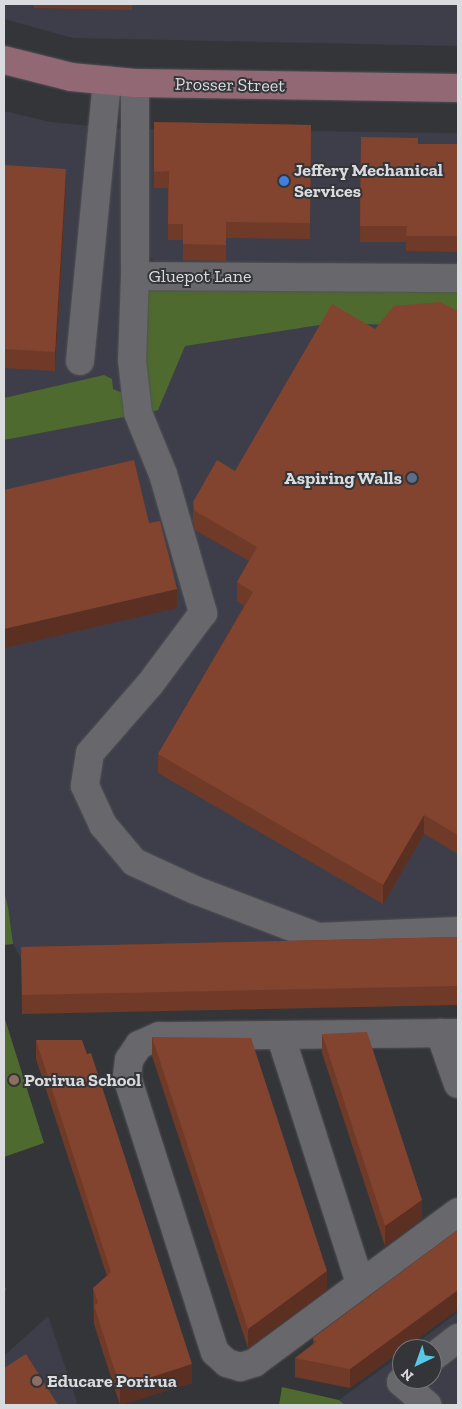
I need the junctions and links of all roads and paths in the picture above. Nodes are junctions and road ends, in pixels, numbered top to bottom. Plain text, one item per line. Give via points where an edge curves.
1 (4, 60) edge
2 (107, 80) junction
3 (135, 83) junction
4 (458, 88) edge
5 (135, 276) junction
6 (458, 278) edge
7 (80, 361) dead end
8 (458, 931) edge
9 (449, 1033) edge
10 (281, 1036) junction
11 (458, 1084) edge
12 (458, 1212) edge
13 (360, 1283) junction
14 (458, 1338) edge
15 (442, 1350) edge
16 (409, 1389) edge
17 (427, 1405) edge

1 - 2 main road, Prosser Street via 71,77
2 - 3 main road, Prosser Street
2 - 7 lane
3 - 4 main road, Prosser Street
3 - 5 lane, Gluepot Lane
5 - 6 lane, Gluepot Lane
5 - 8 lane via 132,360 138,413 162,474 203,612 150,684 90,753 85,786 103,825 134,862 195,890 318,937
9 - 10 lane
9 - 11 lane
10 - 13 lane
10 - 13 lane via 159,1036 139,1045 130,1060 127,1077 215,1352 227,1364 240,1367 254,1363
12 - 13 lane
14 - 15 lane
16 - 17 lane

